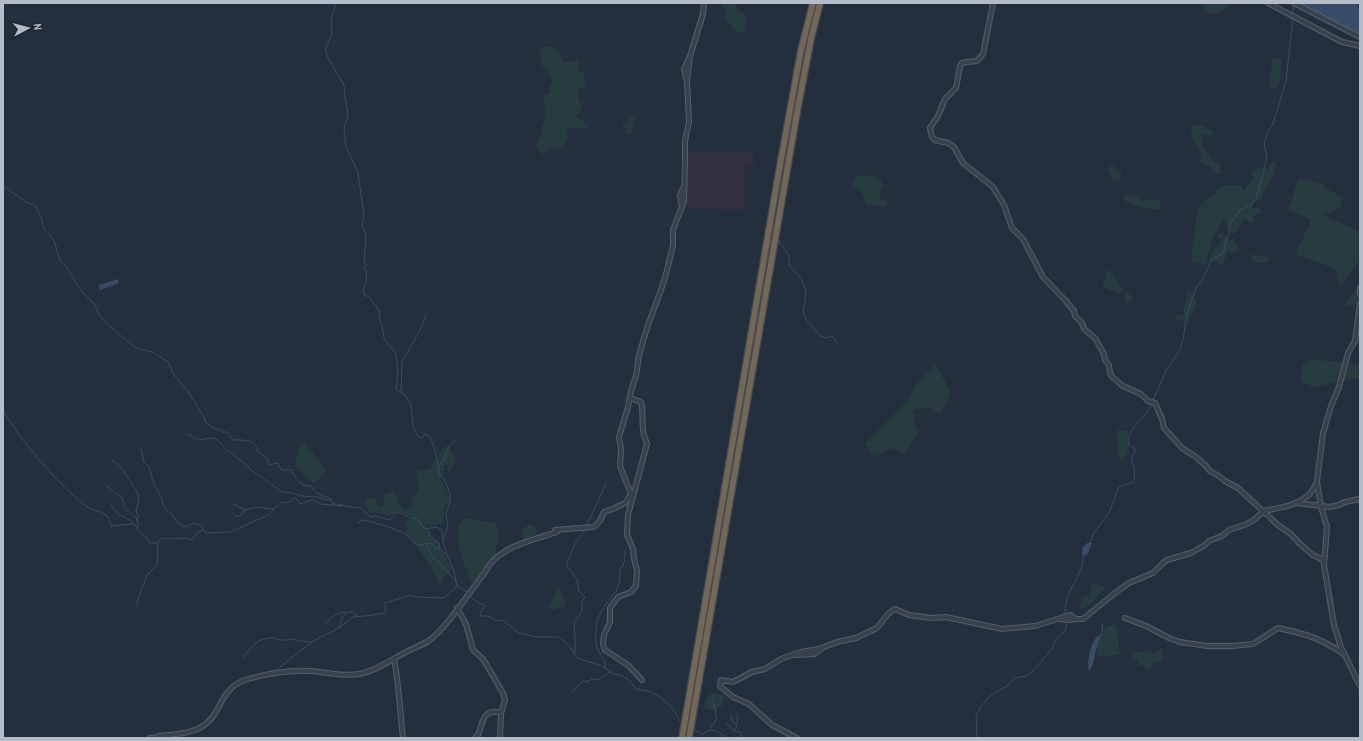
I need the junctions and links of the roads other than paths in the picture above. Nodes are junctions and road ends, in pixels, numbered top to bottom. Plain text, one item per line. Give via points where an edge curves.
1 (704, 3) edge
2 (813, 3) edge
3 (820, 3) edge
4 (993, 3) edge
5 (1268, 3) edge
6 (1294, 3) edge
7 (1360, 37) edge
8 (1360, 46) edge
9 (1360, 288) edge
10 (1360, 294) edge
11 (1360, 304) edge
12 (1358, 324) edge
13 (630, 398) junction
14 (1317, 481) junction
15 (635, 490) junction
16 (631, 494) junction
17 (1360, 499) edge
18 (632, 500) junction
19 (1296, 503) junction
20 (1320, 507) junction
21 (1264, 511) junction
22 (1323, 560) junction
23 (457, 608) junction
24 (1125, 618) dead end
25 (1345, 655) junction
26 (394, 659) junction
27 (642, 680) dead end
28 (1360, 686) edge
29 (501, 712) junction
30 (159, 736) junction
31 (150, 738) edge
32 (166, 738) edge
33 (403, 738) edge
34 (475, 738) edge
35 (500, 738) edge
36 (682, 738) edge
37 (689, 738) edge
38 (797, 738) edge

1 - 13 street via 703,14 684,69 689,122 685,141 685,184 680,196 682,207 672,230 673,245 666,274 648,325
2 - 36 highway via 801,50 779,171
3 - 37 highway via 798,107
4 - 21 street via 983,54 978,61 962,63 960,66 956,88 945,99 930,128 931,135 935,140 954,147 963,163 992,187 1004,205 1012,228 1023,239 1044,277 1074,311 1084,329 1095,338 1109,365 1112,378 1154,404 1164,428 1179,445 1210,471 1238,488
5 - 8 street via 1342,42
6 - 7 street
9 - 10 street
11 - 12 street
12 - 14 street via 1355,341 1348,353 1323,434
13 - 15 street via 642,404 646,444
13 - 16 street via 619,437 620,466
14 - 19 street via 1309,494
14 - 20 street
15 - 16 street
15 - 18 street
16 - 18 street
16 - 23 street via 625,503 604,512 594,527 556,531 505,552 492,562
17 - 20 street
18 - 27 street via 627,534 633,548 637,571 636,585 631,592 618,597 610,608 610,622 603,644 605,650 628,665
19 - 20 street
19 - 21 street
20 - 22 street via 1327,527
21 - 22 street via 1298,543
21 - 38 street via 1248,524 1229,530 1191,553 1167,560 1153,573 1129,583 1083,619 1070,615 1035,626 1002,629 946,617 909,615 895,609 879,626 854,639 837,642 814,654 793,655 781,659 765,669 752,672 733,682 721,680 720,686 733,697 749,704 772,725
22 - 25 street via 1334,625
23 - 26 street via 426,642
23 - 29 street via 466,624 473,650 483,659 503,693 505,700
24 - 25 street via 1169,638 1208,646 1253,644 1278,628 1320,639
25 - 28 street
26 - 30 street via 360,674 308,671 245,680 237,683 226,693 212,717 202,727 191,732
26 - 33 street
29 - 34 street via 491,711 487,714
29 - 35 street
30 - 31 street
30 - 32 street

